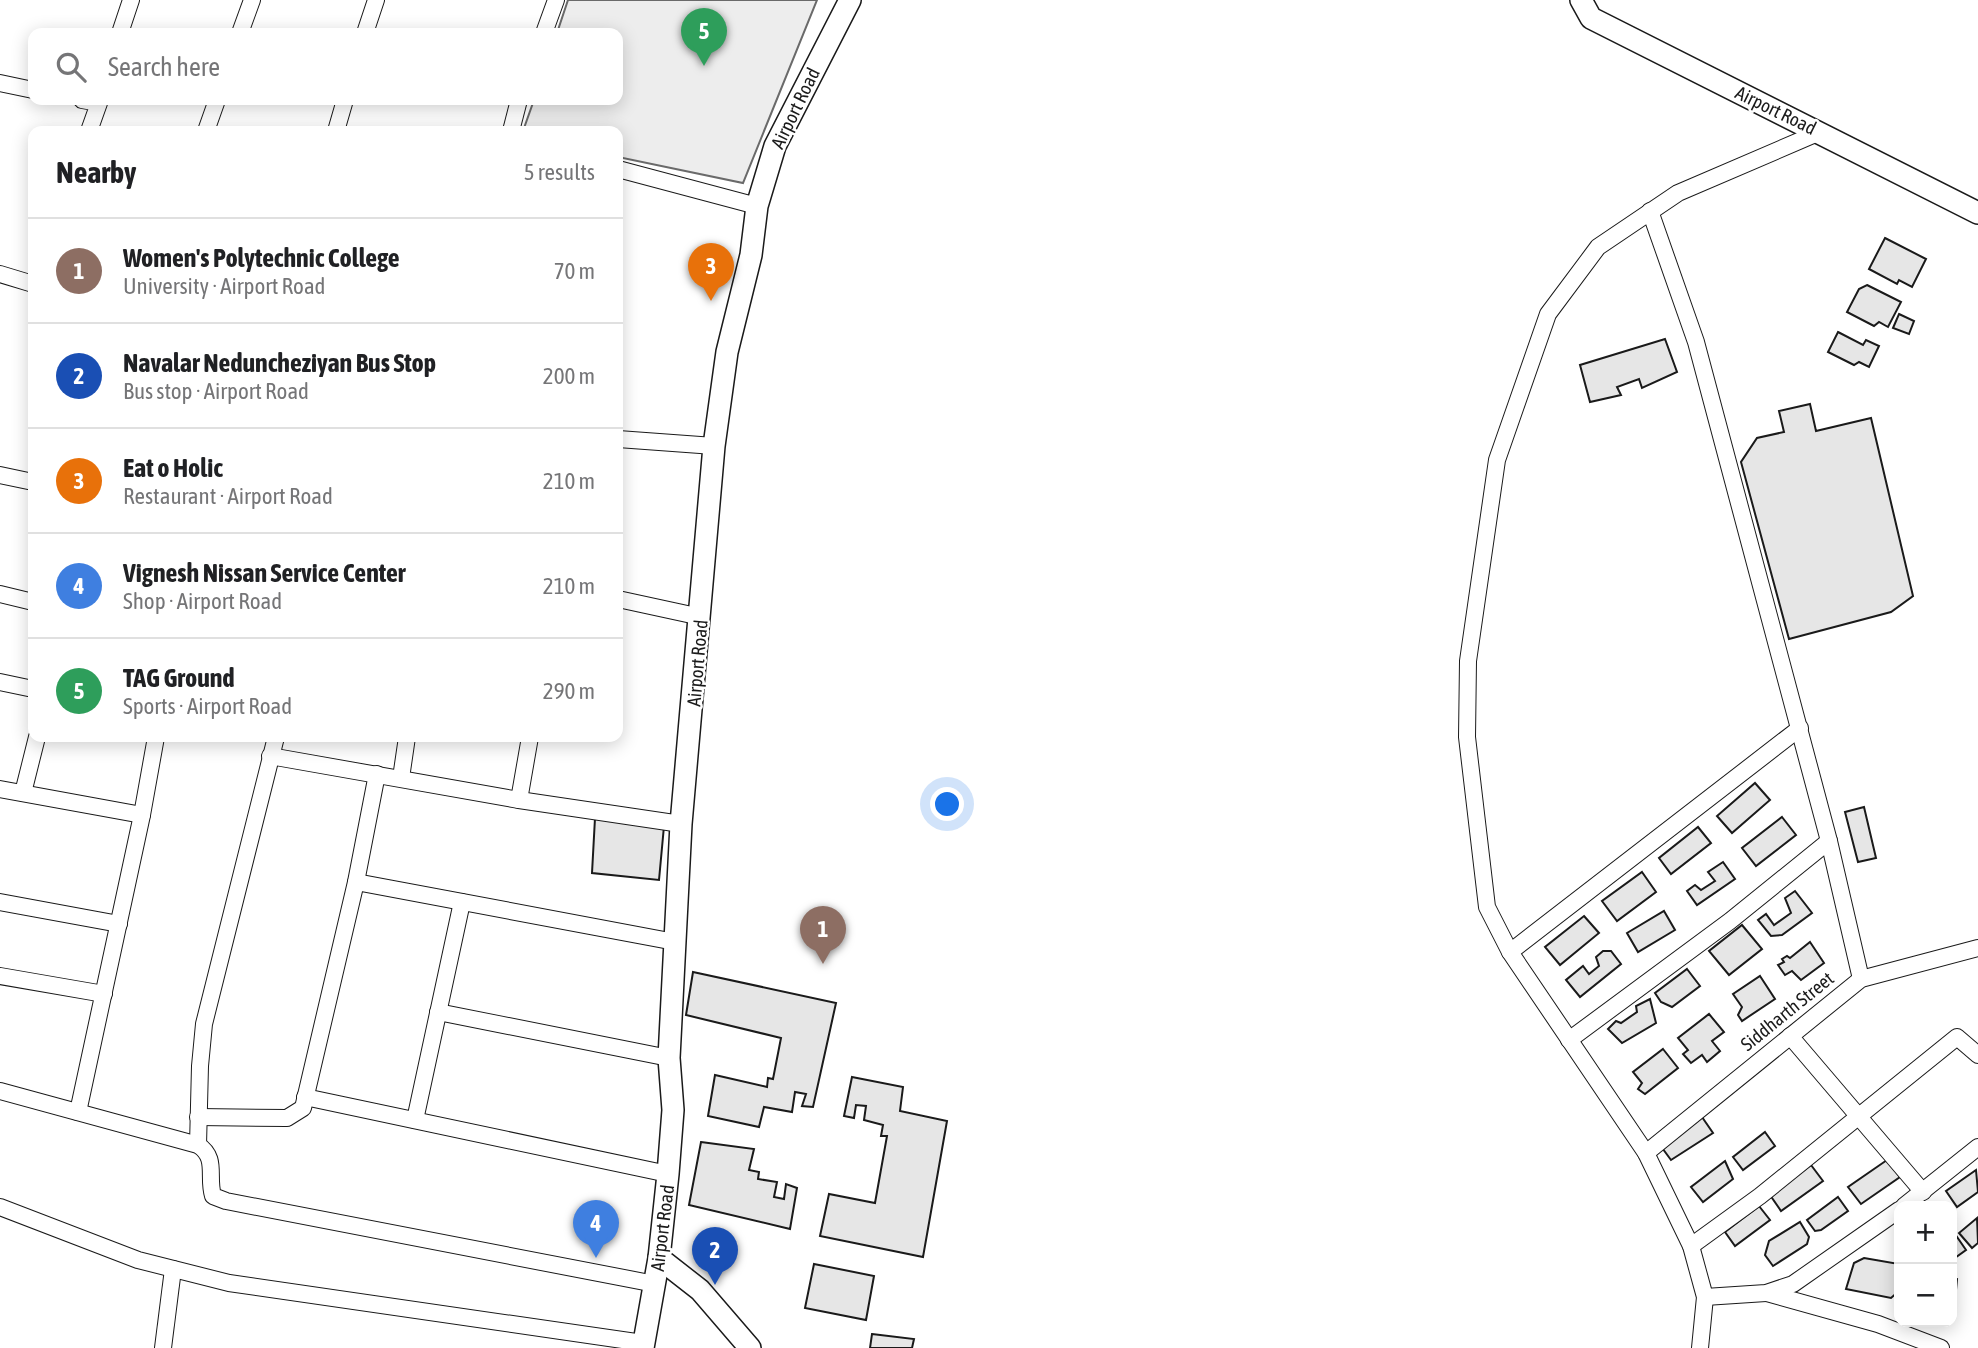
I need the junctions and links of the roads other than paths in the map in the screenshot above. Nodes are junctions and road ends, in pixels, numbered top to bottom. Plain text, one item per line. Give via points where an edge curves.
1 (131, 0) edge
2 (252, 0) edge
3 (376, 0) edge
4 (556, 0) edge
5 (850, 0) edge
6 (1581, 0) edge
7 (122, 28) edge
8 (242, 28) edge
9 (367, 28) edge
10 (546, 28) edge
11 (0, 83) edge
12 (28, 89) edge
13 (93, 105) edge
14 (215, 105) edge
15 (344, 105) edge
16 (518, 105) edge
17 (90, 126) edge
18 (208, 126) edge
19 (337, 126) edge
20 (512, 126) edge
21 (1821, 132) junction
22 (623, 170) edge
23 (757, 206) junction
24 (1650, 211) junction
25 (1978, 213) edge
26 (0, 274) edge
27 (28, 282) edge
28 (623, 439) edge
29 (714, 446) junction
30 (0, 475) edge
31 (28, 481) edge
32 (0, 594) edge
33 (623, 600) edge
34 (28, 601) edge
35 (701, 617) junction
36 (0, 682) edge
37 (28, 688) edge
38 (1800, 728) junction
39 (36, 742) edge
40 (155, 742) edge
41 (274, 742) edge
42 (406, 742) edge
43 (529, 742) edge
44 (270, 756) junction
45 (377, 774) junction
46 (401, 778) junction
47 (0, 789) edge
48 (23, 793) junction
49 (519, 800) junction
50 (142, 815) junction
51 (681, 824) junction
52 (1829, 841) junction
53 (356, 882) junction
54 (0, 902) edge
55 (462, 902) junction
56 (119, 925) junction
57 (675, 942) junction
58 (1978, 948) edge
59 (1510, 952) junction
60 (0, 976) edge
61 (1861, 979) junction
62 (104, 994) junction
63 (438, 1012) junction
64 (1790, 1036) junction
65 (1569, 1040) junction
66 (1978, 1055) edge
67 (669, 1058) junction
68 (0, 1091) edge
69 (305, 1097) junction
70 (78, 1112) junction
71 (1859, 1115) junction
72 (198, 1117) junction
73 (415, 1120) junction
74 (198, 1145) junction
75 (1978, 1147) edge
76 (1646, 1153) junction
77 (668, 1174) junction
78 (1923, 1192) junction
79 (1911, 1201) edge
80 (0, 1207) edge
81 (1894, 1213) edge
82 (1691, 1247) junction
83 (659, 1258) junction
84 (173, 1269) junction
85 (655, 1284) junction
86 (1766, 1293) junction
87 (1705, 1297) junction
88 (643, 1346) edge
89 (163, 1348) edge
90 (750, 1348) edge
91 (1700, 1348) edge
92 (1941, 1348) edge

1 - 7 street
2 - 8 street
3 - 9 street
4 - 10 street
5 - 23 street, Airport Road via 775,146
6 - 21 street, Airport Road via 1591,18
11 - 12 street
13 - 17 street
14 - 18 street
15 - 19 street
16 - 20 street
21 - 24 street via 1678,192
21 - 25 street, Airport Road
22 - 23 street
23 - 29 street, Airport Road via 751,255 727,352
24 - 38 street via 1696,342
24 - 59 street via 1598,247 1548,314 1497,460 1468,661 1467,737 1487,906
26 - 27 street
28 - 29 street
29 - 35 street, Airport Road
30 - 31 street
32 - 34 street
33 - 35 street
35 - 51 street, Airport Road
36 - 37 street
38 - 52 street
38 - 59 street
39 - 48 street
40 - 50 street
41 - 44 street
42 - 46 street
43 - 49 street
44 - 45 street
44 - 72 street via 204,1024
45 - 46 street
45 - 53 street
46 - 49 street
47 - 48 street
48 - 50 street
49 - 51 street
50 - 56 street
51 - 57 street, Airport Road
52 - 61 street
52 - 65 street
53 - 55 street
53 - 69 street
54 - 56 street
55 - 57 street
55 - 63 street
56 - 62 street
57 - 67 street, Airport Road
58 - 61 street, Siddharth Street
59 - 65 street
60 - 62 street
61 - 64 street, Siddharth Street
62 - 70 street
63 - 67 street
63 - 73 street
64 - 71 street
64 - 76 street, Siddharth Street
65 - 76 street
66 - 71 street via 1958,1037
67 - 77 street, Airport Road via 673,1110
68 - 70 street
69 - 72 street via 303,1108 288,1118
69 - 73 street
70 - 74 street
71 - 78 street
71 - 82 street
72 - 74 street
73 - 77 street
74 - 85 street via 208,1151 212,1162 209,1183 213,1196 226,1201
75 - 78 street
76 - 82 street
77 - 83 street, Airport Road
78 - 79 street
80 - 84 street
81 - 86 street via 1793,1284
82 - 87 street
83 - 85 street, Airport Road
83 - 90 street via 700,1290
84 - 88 street via 229,1283
84 - 89 street
85 - 88 street, Airport Road
86 - 87 street
86 - 92 street via 1878,1324
87 - 91 street

